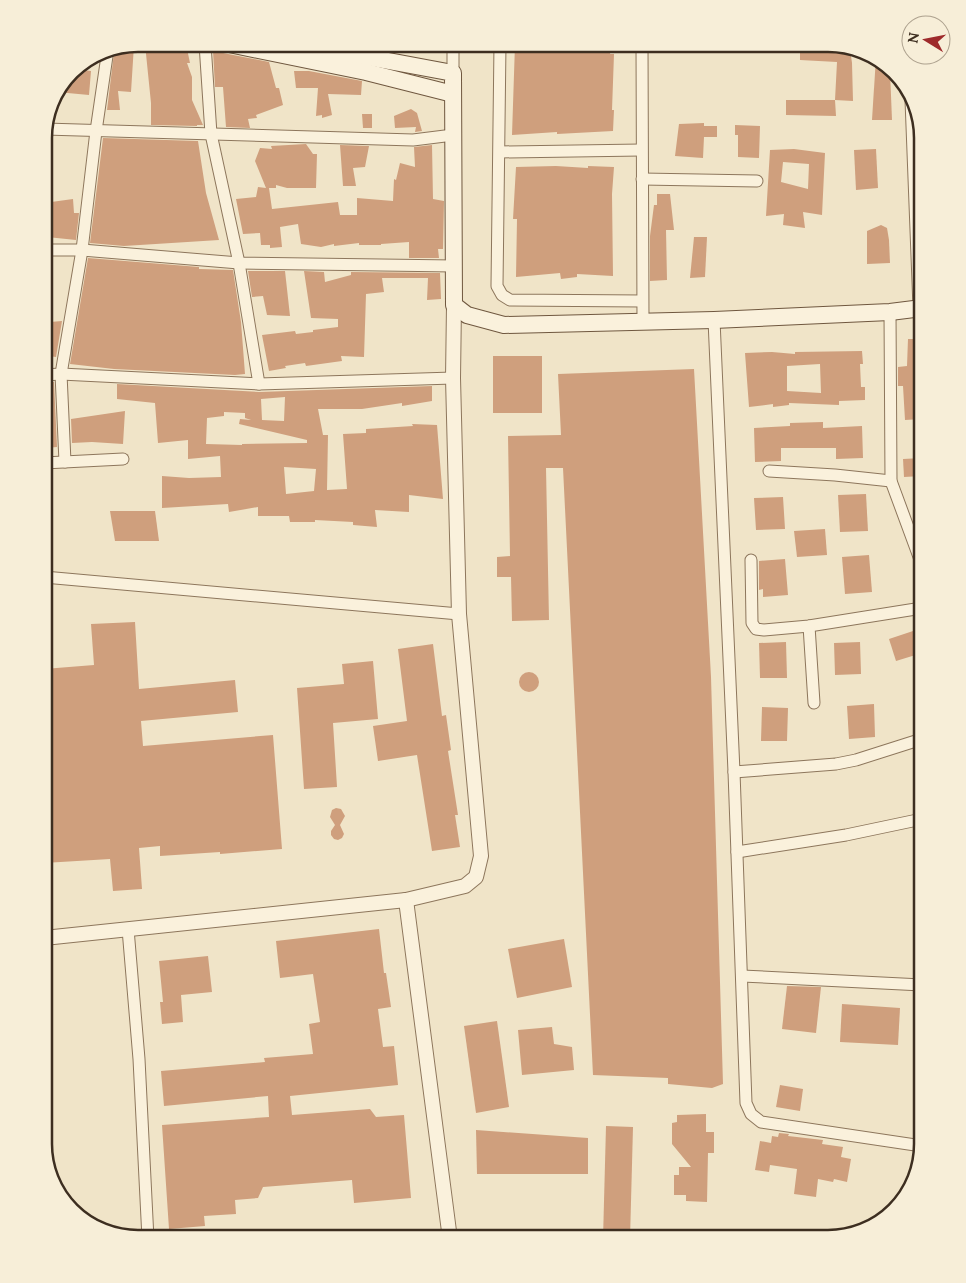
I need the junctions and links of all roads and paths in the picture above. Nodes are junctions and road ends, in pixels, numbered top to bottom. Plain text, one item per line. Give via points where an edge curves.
1 (206, 52) edge
2 (269, 52) edge
3 (341, 52) edge
4 (453, 52) edge
5 (500, 53) edge
6 (642, 53) edge
7 (107, 59) edge
8 (453, 73) junction
9 (453, 94) junction
10 (912, 122) edge
11 (53, 129) edge
12 (96, 131) junction
13 (211, 134) junction
14 (453, 136) junction
15 (642, 150) junction
16 (500, 152) junction
17 (914, 162) edge
18 (642, 179) junction
19 (757, 181) dead end
20 (53, 250) edge
21 (82, 250) junction
22 (239, 263) junction
23 (454, 266) junction
24 (642, 301) junction
25 (454, 305) junction
26 (914, 309) edge
27 (890, 312) junction
28 (714, 320) junction
29 (643, 321) junction
30 (61, 374) junction
31 (53, 375) edge
32 (453, 378) junction
33 (259, 384) junction
34 (123, 459) dead end
35 (65, 462) junction
36 (53, 463) edge
37 (769, 471) dead end
38 (891, 482) junction
39 (914, 544) edge
40 (751, 560) dead end
41 (53, 578) edge
42 (914, 609) edge
43 (459, 614) junction
44 (809, 626) junction
45 (814, 703) dead end
46 (914, 742) edge
47 (734, 772) junction
48 (914, 821) edge
49 (737, 852) junction
50 (406, 900) junction
51 (128, 929) junction
52 (52, 937) edge
53 (742, 976) junction
54 (914, 985) edge
55 (914, 1145) edge
56 (148, 1230) edge
57 (449, 1230) edge

1 - 13 street
2 - 9 main road
3 - 8 main road
4 - 8 street
5 - 16 street
6 - 15 street
7 - 12 street
8 - 9 main road
9 - 14 main road
10 - 17 street
11 - 12 street
12 - 13 street
12 - 21 street
13 - 14 street via 413,140
13 - 22 street
14 - 23 main road
15 - 16 street
15 - 18 street
16 - 24 street via 497,286 502,295 510,300
18 - 19 street
18 - 24 street
20 - 21 street
21 - 22 street
21 - 30 street
22 - 23 street
22 - 33 street
23 - 25 main road
24 - 29 street
25 - 29 main road via 467,315 504,325
25 - 32 street
26 - 27 main road
27 - 28 main road
27 - 38 street
28 - 29 main road
28 - 47 street
30 - 31 street
30 - 33 street
30 - 35 street
32 - 33 street
32 - 43 street
34 - 35 street
35 - 36 street
37 - 38 street
38 - 39 street
40 - 44 street via 752,623 756,629
41 - 43 street
42 - 44 street
43 - 50 street via 481,856 476,877 465,886
44 - 45 street
46 - 47 street via 836,764
47 - 49 street
48 - 49 street
49 - 53 street
50 - 51 street
50 - 57 street
51 - 52 street
51 - 56 street via 139,1059
53 - 54 street
53 - 55 street via 746,1103 751,1114 761,1122

